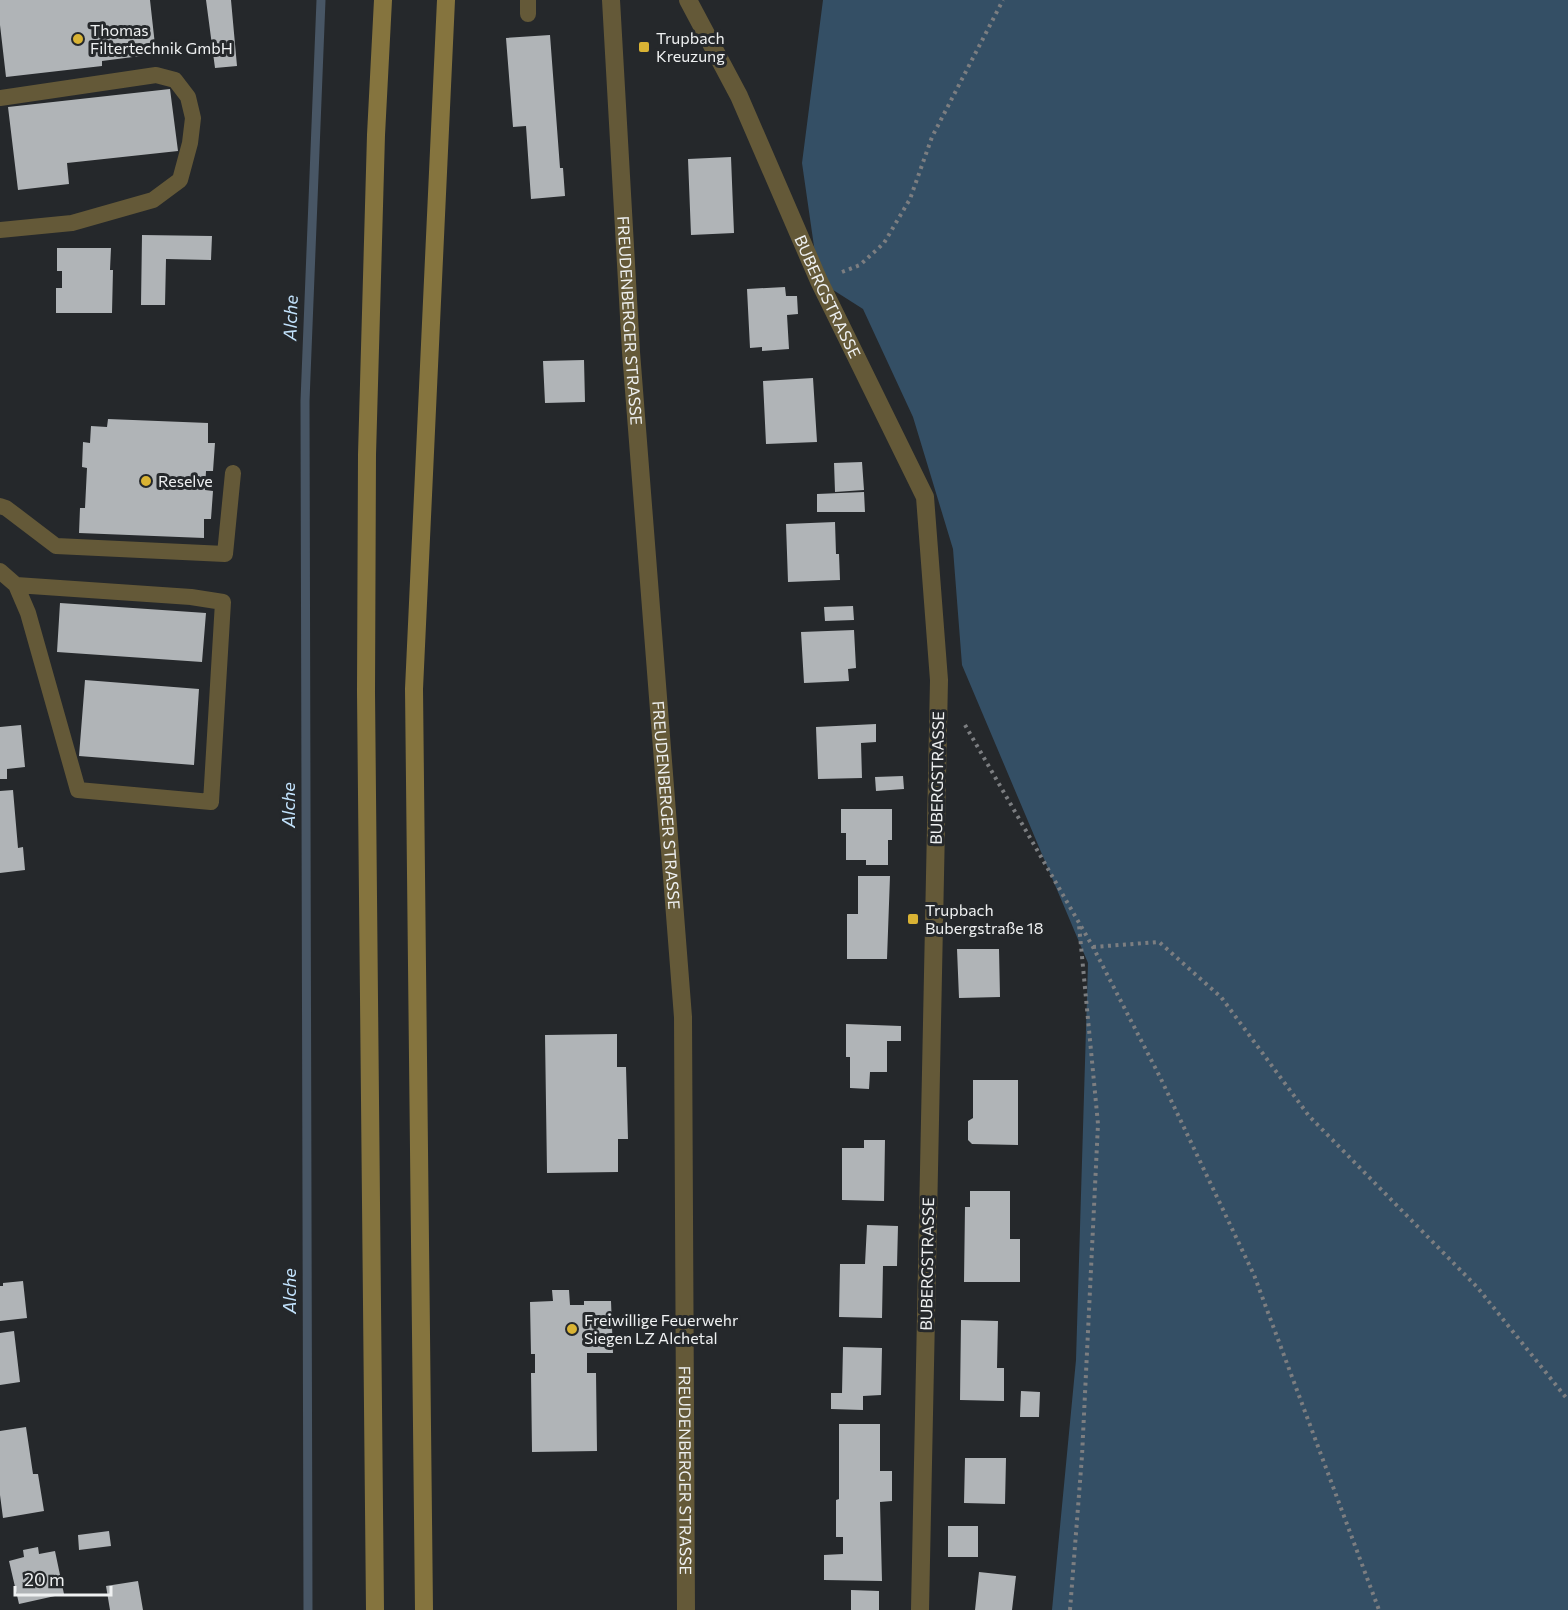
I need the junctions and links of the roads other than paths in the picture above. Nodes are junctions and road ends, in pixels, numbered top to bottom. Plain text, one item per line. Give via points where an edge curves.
1 (383, 0) edge
2 (446, 0) edge
3 (611, 0) edge
4 (688, 0) edge
5 (0, 98) edge
6 (0, 230) edge
7 (233, 473) dead end
8 (0, 506) edge
9 (0, 571) edge
10 (16, 585) junction
11 (375, 1610) edge
12 (424, 1610) edge
13 (686, 1610) edge
14 (920, 1610) edge

1 - 11 main road via 367,455
2 - 12 main road via 414,689
3 - 13 street, FREUDENBERGER STRASSE via 631,352 683,1017
4 - 14 street, BUBERGSTRASSE via 739,96 819,281 925,497 939,680
5 - 6 lane via 156,75 175,80 188,97 193,118 180,180 153,200 72,223
7 - 8 lane via 225,554 56,546
9 - 10 lane
10 - 10 lane via 28,613 78,790 211,802 223,602

